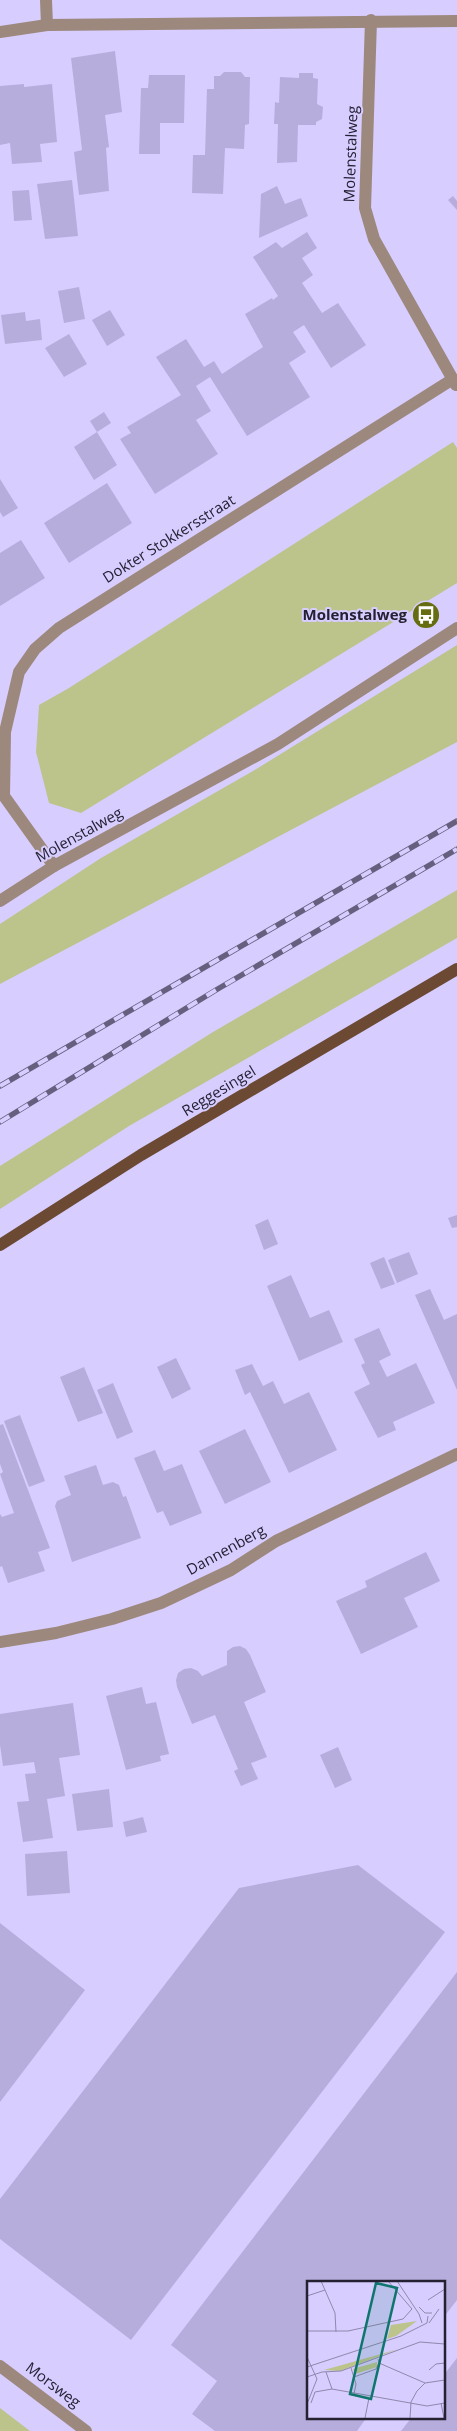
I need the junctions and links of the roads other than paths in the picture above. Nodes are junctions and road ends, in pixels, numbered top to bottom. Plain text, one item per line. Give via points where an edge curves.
1 (46, 0) edge
2 (371, 20) junction
3 (457, 21) edge
4 (47, 25) junction
5 (0, 32) edge
6 (455, 382) edge
7 (457, 628) edge
8 (2, 795) edge
9 (54, 866) junction
10 (0, 901) edge
11 (457, 969) edge
12 (0, 1244) edge
13 (457, 1454) edge
14 (0, 1642) edge
15 (0, 2366) edge
16 (86, 2431) edge

1 - 4 street
2 - 3 street
2 - 4 street
2 - 6 street, Molenstalweg via 365,208 374,238
4 - 5 street
6 - 8 street, Dokter Stokkersstraat via 59,628 35,648 19,672 5,732
7 - 9 street, Molenstalweg via 278,744
8 - 9 street, Dokter Stokkersstraat
9 - 10 street, Molenstalweg
11 - 12 main road, Reggesingel via 150,1150
13 - 14 street, Dannenberg via 276,1540 231,1570 161,1603 112,1619
15 - 16 street, Morsweg

